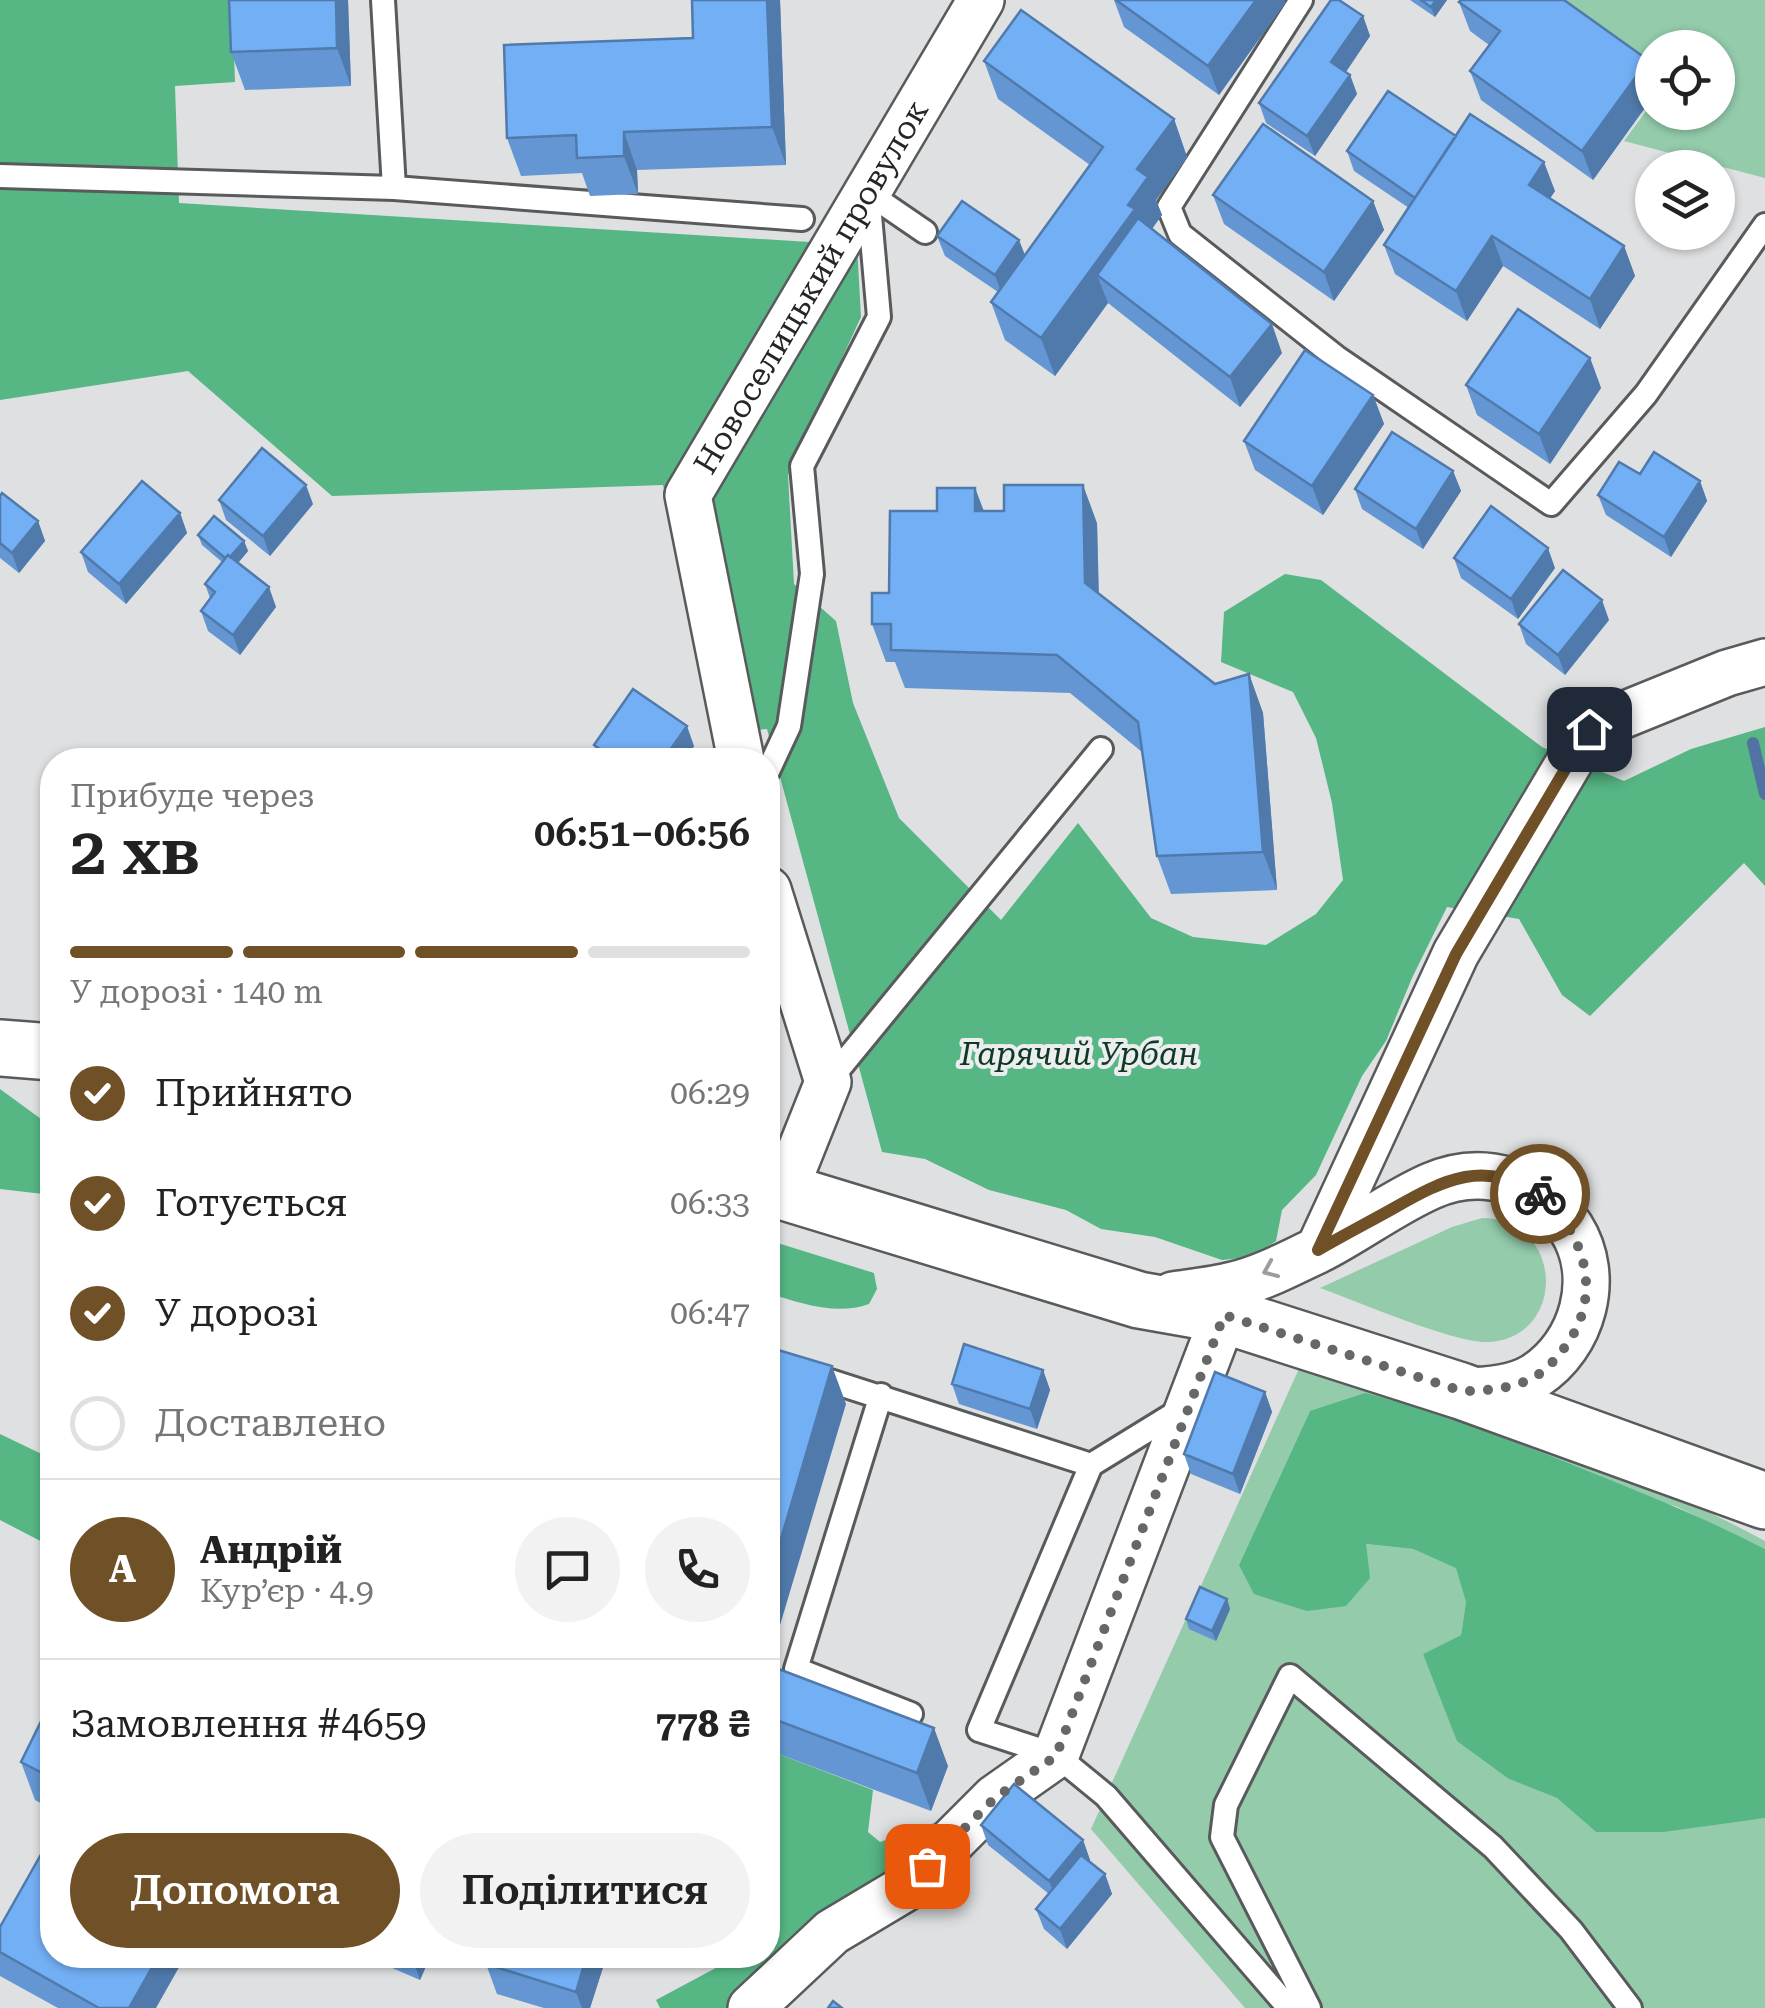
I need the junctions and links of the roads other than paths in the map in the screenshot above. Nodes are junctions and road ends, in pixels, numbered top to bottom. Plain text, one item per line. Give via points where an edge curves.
1 (383, 0) edge
2 (982, 0) edge
3 (1302, 0) edge
4 (0, 176) edge
5 (394, 188) junction
6 (868, 193) junction
7 (802, 218) dead end
8 (1765, 225) edge
9 (926, 232) dead end
10 (1765, 662) edge
11 (739, 748) edge
12 (779, 748) edge
13 (1101, 749) dead end
14 (780, 928) edge
15 (0, 1048) edge
16 (40, 1051) edge
17 (828, 1082) junction
18 (780, 1182) edge
19 (780, 1191) edge
20 (1318, 1250) junction
21 (1139, 1300) junction
22 (1224, 1315) junction
23 (780, 1365) edge
24 (1462, 1391) junction
25 (880, 1395) junction
26 (1188, 1405) junction
27 (1091, 1465) junction
28 (1765, 1501) edge
29 (910, 1714) edge
30 (1056, 1756) junction
31 (752, 2008) edge
32 (1289, 2008) edge
33 (1309, 2008) edge
34 (1630, 2008) edge

1 - 5 lane
2 - 6 street, Новоселицький провулок
3 - 8 lane via 1168,207 1180,234 1336,357 1550,504 1646,394
4 - 5 lane
5 - 7 lane
6 - 9 lane
6 - 11 street, Новоселицький провулок via 688,495
6 - 12 lane via 879,316 802,466 812,574 789,726
10 - 20 street via 1589,729 1456,954
13 - 17 lane
14 - 17 street
15 - 16 main road
17 - 18 street
19 - 21 main road
20 -> 21 street via 1236,1285
20 - 24 street via 1450,1179 1510,1180 1560,1212 1578,1239 1586,1275 1586,1300 1572,1338 1532,1378 1496,1390
21 - 22 main road
22 - 24 main road
22 - 26 street
23 - 25 lane
24 - 28 main road
25 - 27 lane
25 - 29 lane via 796,1670
26 - 27 lane
26 - 30 street
27 - 30 lane via 979,1730
30 - 31 street via 995,1798 904,1889 832,1932
30 - 32 lane via 1106,1796
33 - 34 lane via 1222,1836 1226,1805 1290,1676 1493,1847 1571,1930

